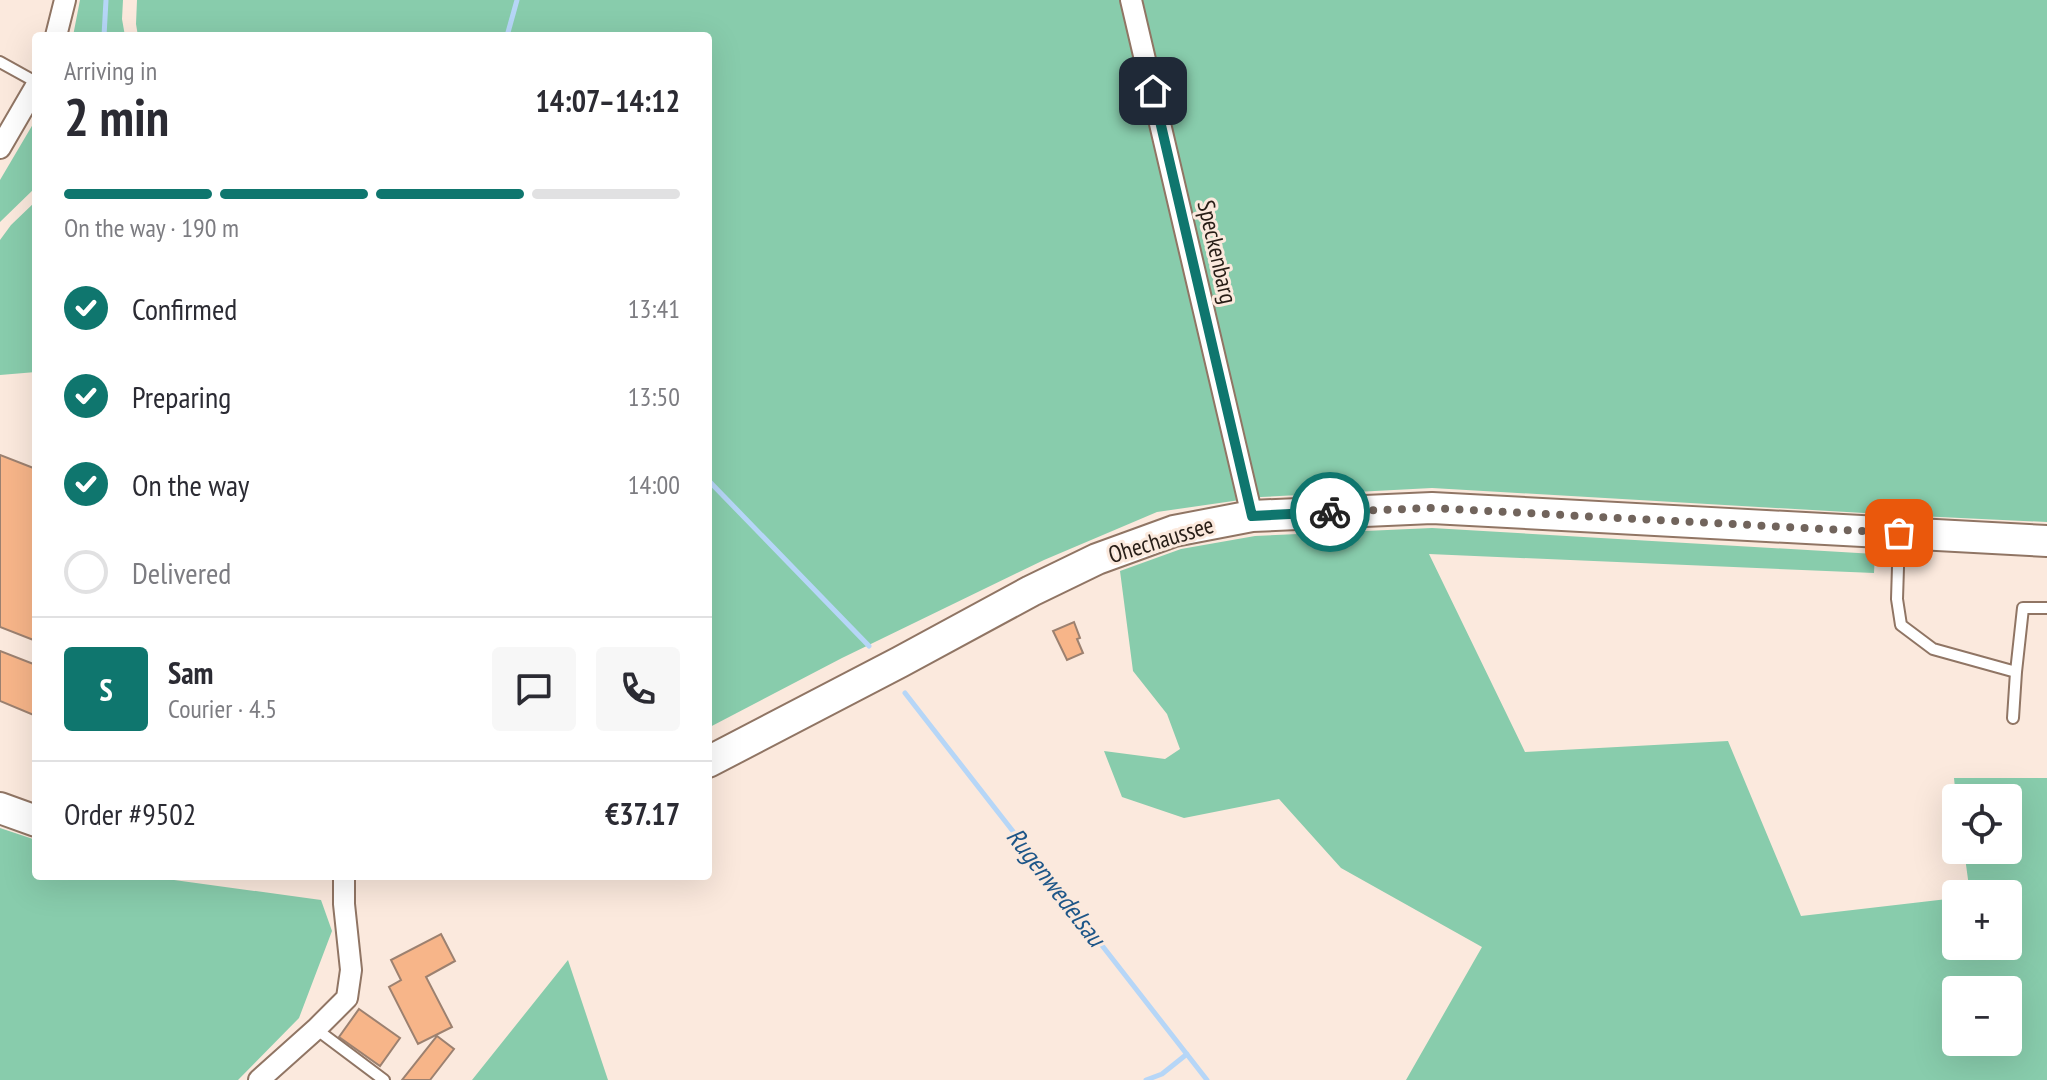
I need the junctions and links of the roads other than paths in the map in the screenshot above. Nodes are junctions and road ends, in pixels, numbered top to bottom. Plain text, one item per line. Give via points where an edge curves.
1 (65, 0) edge
2 (1131, 0) edge
3 (57, 32) edge
4 (0, 62) edge
5 (32, 82) edge
6 (32, 91) edge
7 (0, 148) edge
8 (1252, 516) junction
9 (1899, 533) junction
10 (2047, 541) edge
11 (2047, 608) edge
12 (2016, 672) junction
13 (2013, 718) dead end
14 (712, 760) edge
15 (0, 808) edge
16 (32, 820) edge
17 (344, 880) edge
18 (316, 1029) junction
19 (259, 1080) edge
20 (384, 1080) edge

1 - 3 street
2 - 8 street, Speckenbarg
4 - 5 lane
6 - 7 street
8 - 9 main road, Ohechaussee via 1432,508
8 - 14 main road, Ohechaussee via 1174,531 1097,559
9 - 10 main road, Ohechaussee
9 - 12 lane via 1901,625 1933,649
11 - 12 lane via 2023,608
12 - 13 lane
15 - 16 main road
17 - 18 street via 350,985 347,998
18 - 19 street
18 - 20 lane

